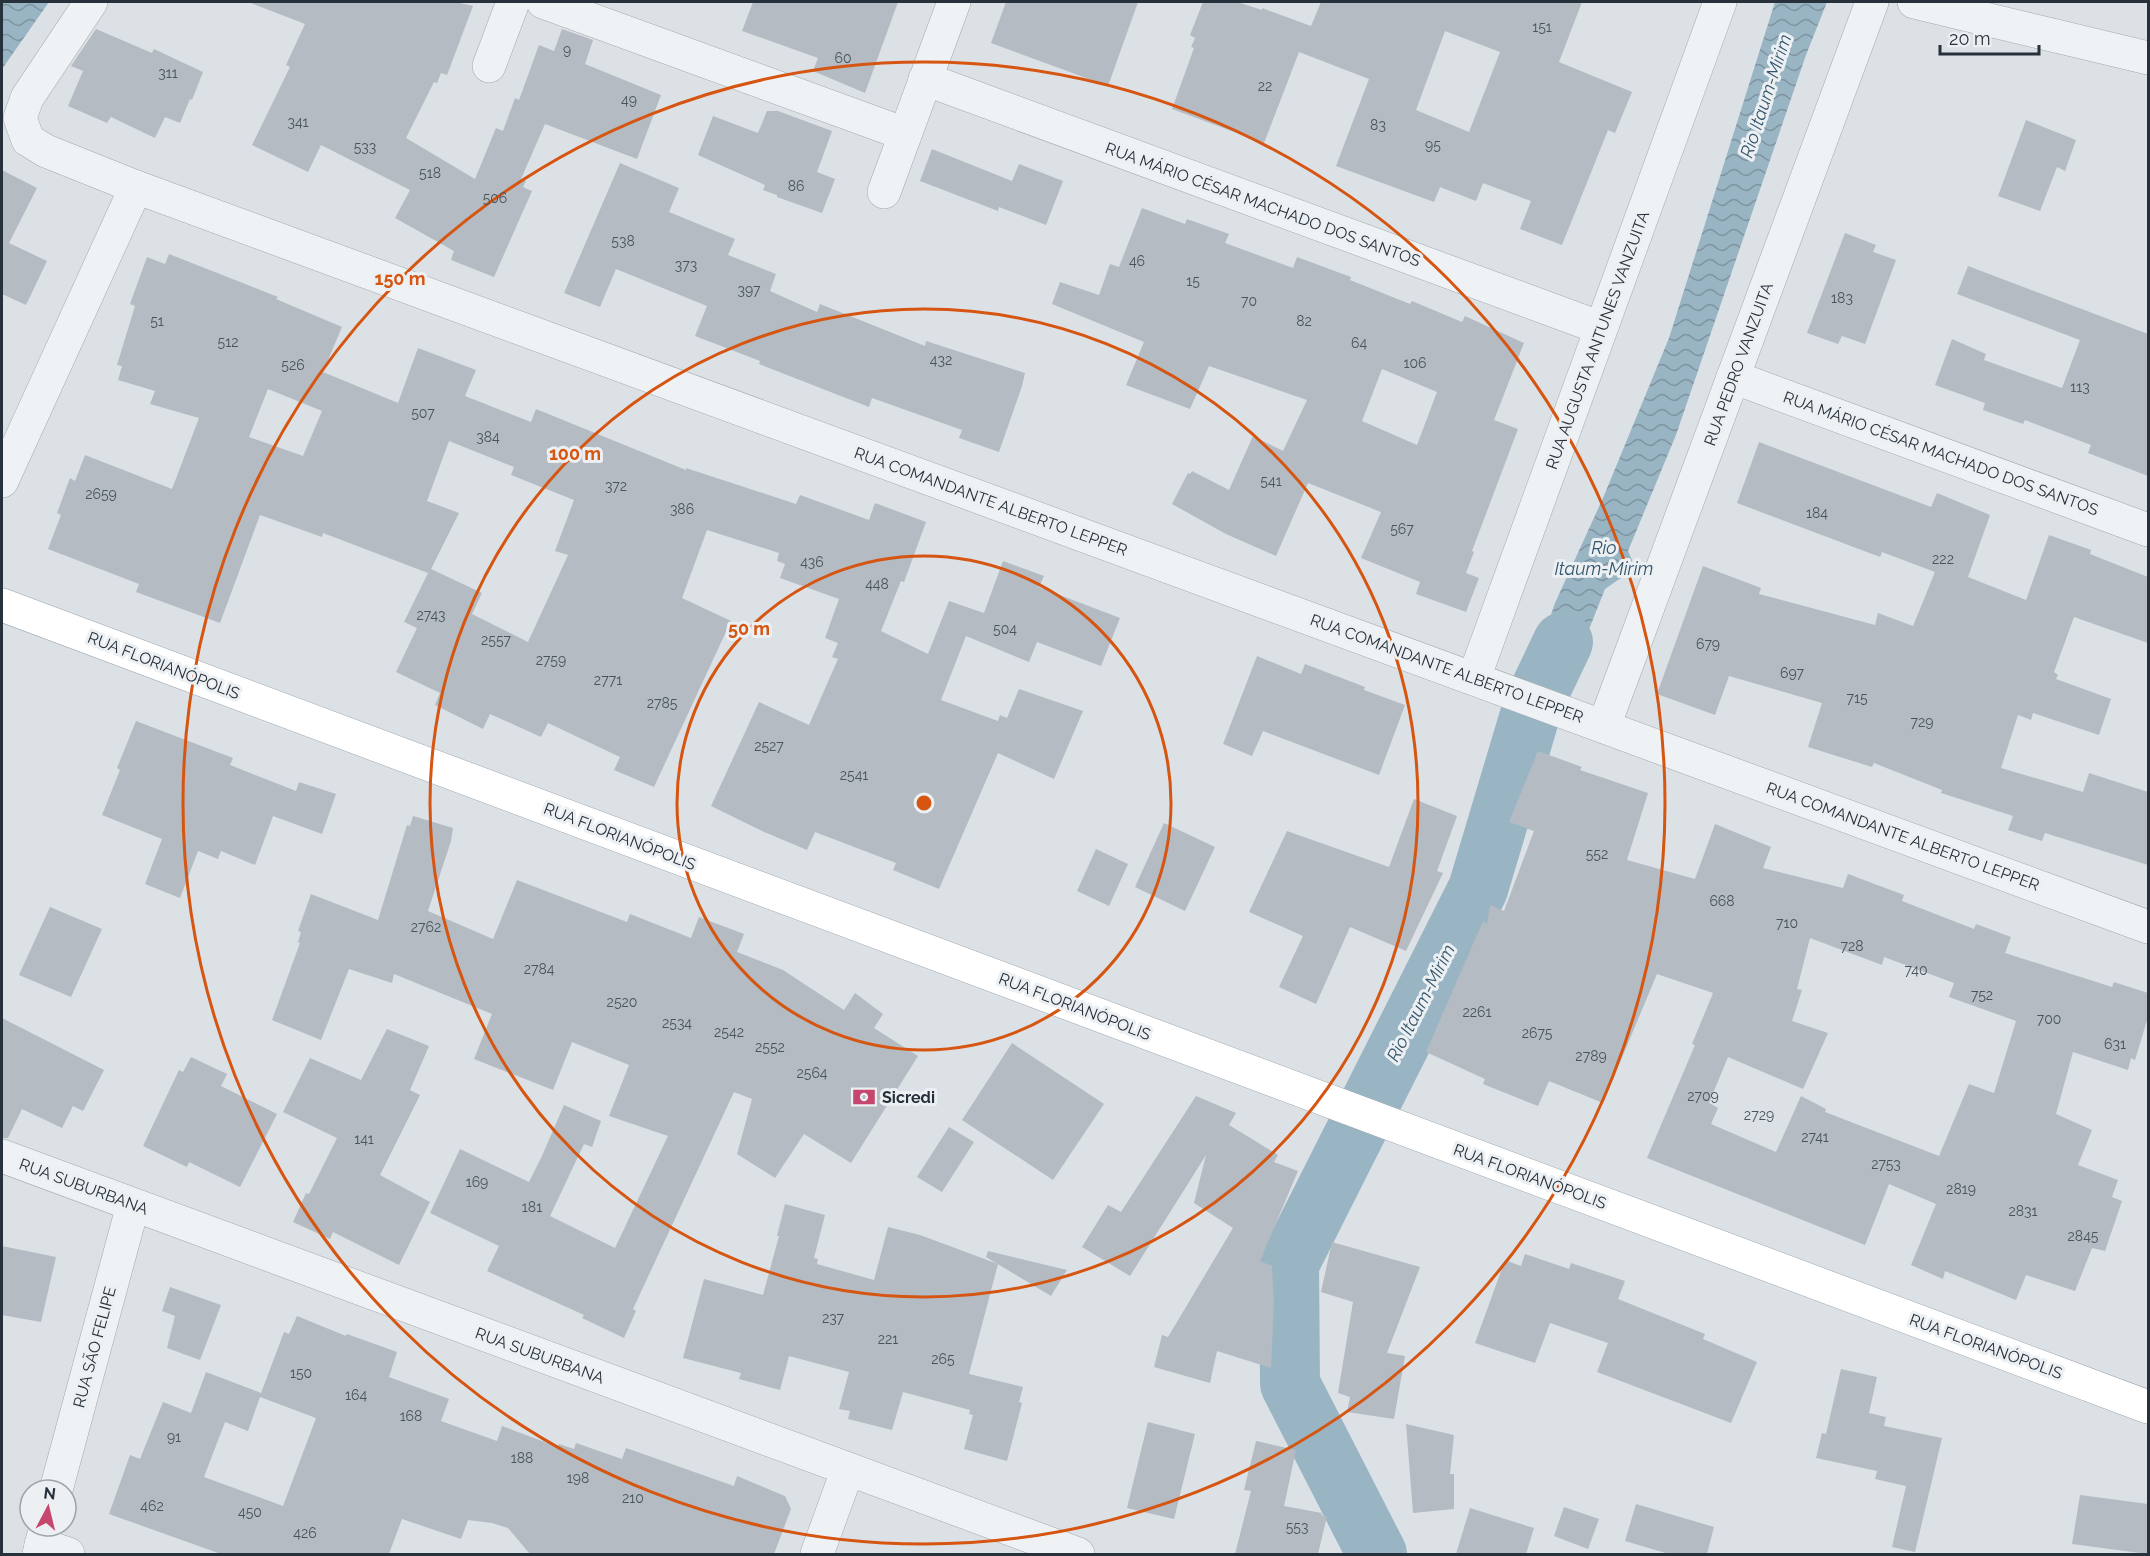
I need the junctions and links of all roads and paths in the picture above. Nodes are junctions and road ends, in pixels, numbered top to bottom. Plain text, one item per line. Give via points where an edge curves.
1 (91, 2) edge
2 (513, 2) edge
3 (543, 2) edge
4 (954, 2) edge
5 (1720, 2) edge
6 (1872, 2) edge
7 (1914, 2) edge
8 (2148, 58) edge
9 (489, 66) dead end
10 (925, 80) junction
11 (905, 134) junction
12 (136, 187) junction
13 (884, 192) dead end
14 (1601, 328) junction
15 (1733, 377) junction
16 (2, 481) edge
17 (2148, 530) edge
18 (2, 604) edge
19 (1487, 683) junction
20 (1604, 726) junction
21 (2148, 927) edge
22 (2, 1156) edge
23 (133, 1204) junction
24 (2148, 1407) edge
25 (848, 1469) junction
26 (59, 1478) edge
27 (817, 1554) edge
28 (1078, 1554) edge

1 - 12 street, RUA COMANDANTE ALBERTO LEPPER via 27,98 20,118 28,140 46,151
2 - 9 street
3 - 11 street
4 - 10 street
5 - 14 street, RUA AUGUSTA ANTUNES VANZUITA
6 - 15 street, RUA PEDRO VANZUITA
7 - 8 street
10 - 11 street
10 - 14 street, RUA MÁRIO CÉSAR MACHADO DOS SANTOS
11 - 13 street
12 - 16 street
12 - 19 street, RUA COMANDANTE ALBERTO LEPPER
14 - 19 street, RUA AUGUSTA ANTUNES VANZUITA
15 - 17 street, RUA MÁRIO CÉSAR MACHADO DOS SANTOS
15 - 20 street, RUA PEDRO VANZUITA
18 - 24 main road, RUA FLORIANÓPOLIS
19 - 20 street, RUA COMANDANTE ALBERTO LEPPER
20 - 21 street, RUA COMANDANTE ALBERTO LEPPER
22 - 23 street, RUA SUBURBANA
23 - 25 street, RUA SUBURBANA
23 - 26 street, RUA SÃO FELIPE
25 - 27 street
25 - 28 street, RUA SUBURBANA

